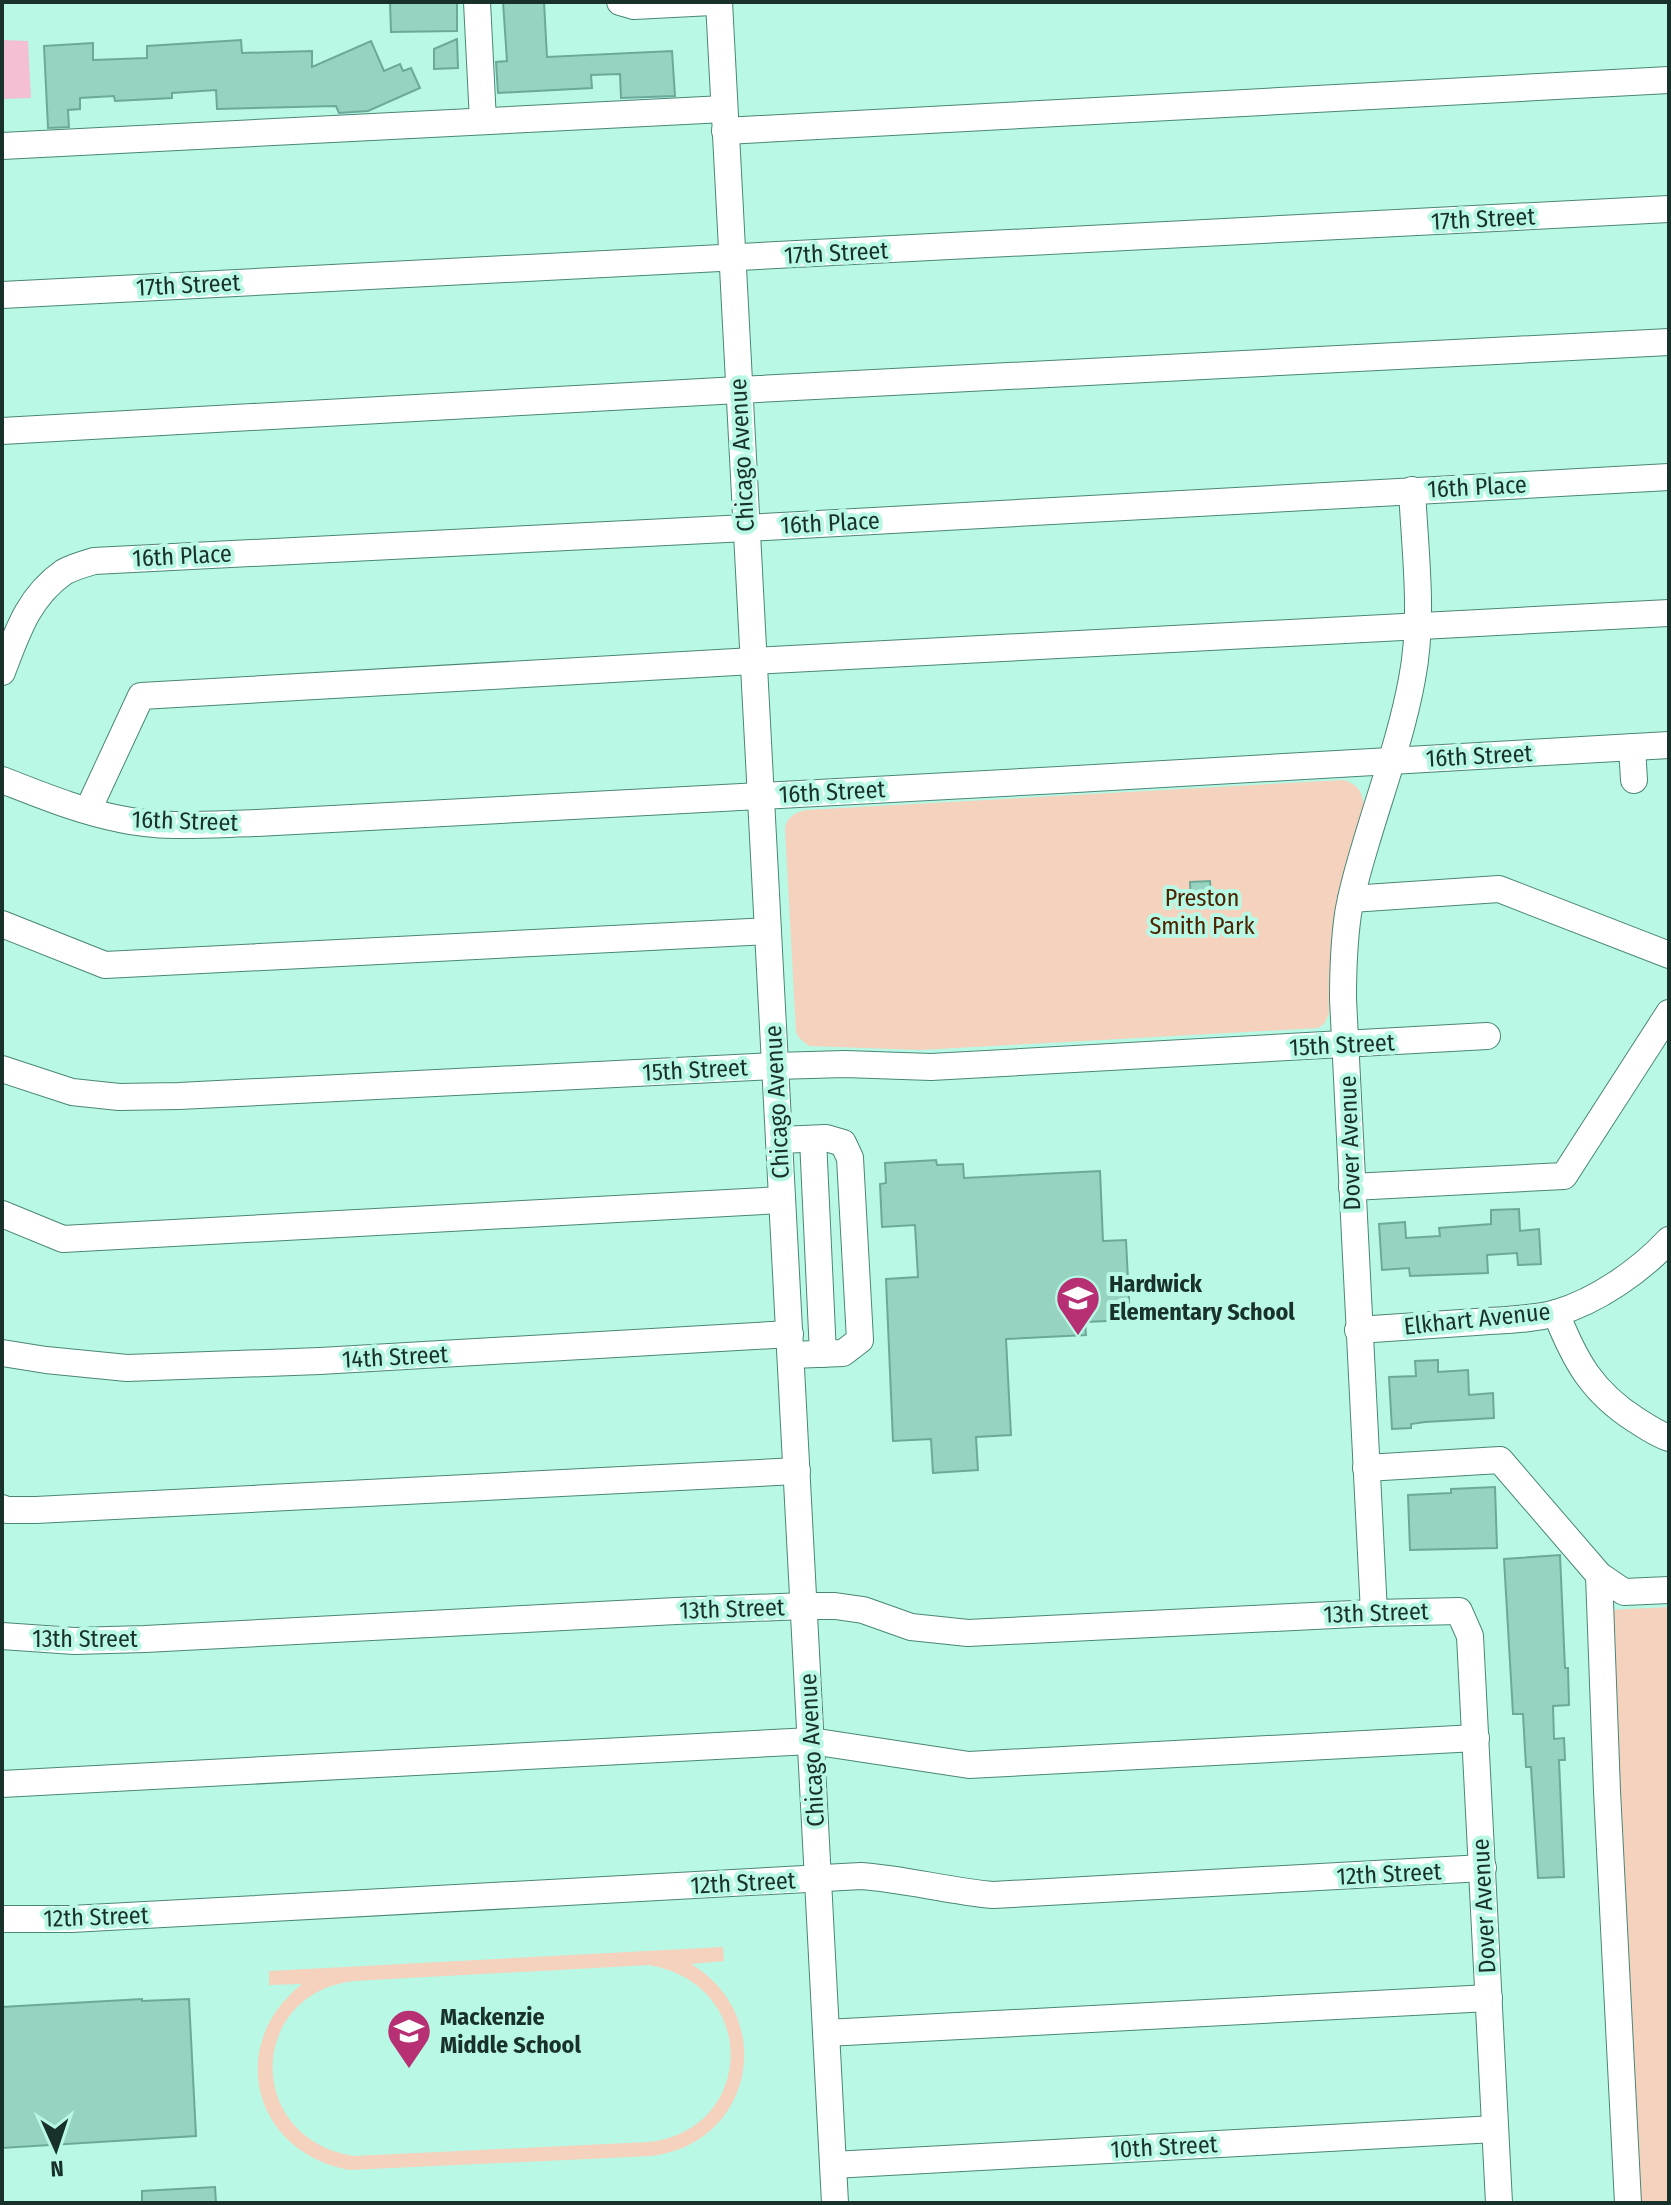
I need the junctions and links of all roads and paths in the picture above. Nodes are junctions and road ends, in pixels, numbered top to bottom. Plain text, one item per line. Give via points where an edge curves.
1 (477, 2) edge
2 (620, 2) edge
3 (712, 2) edge
4 (719, 2) edge
5 (1669, 80) edge
6 (725, 120) junction
7 (483, 121) junction
8 (2, 146) edge
9 (1669, 209) edge
10 (732, 258) junction
11 (2, 295) edge
12 (1669, 342) edge
13 (738, 390) junction
14 (2, 431) edge
15 (1669, 477) edge
16 (1412, 490) junction
17 (746, 528) junction
18 (1669, 613) edge
19 (1417, 627) junction
20 (753, 661) junction
21 (2, 672) edge
22 (1669, 745) edge
23 (1632, 747) junction
24 (1390, 761) junction
25 (2, 780) edge
26 (1634, 780) dead end
27 (761, 796) junction
28 (88, 810) junction
29 (1351, 899) junction
30 (2, 924) edge
31 (768, 931) junction
32 (1669, 955) edge
33 (1669, 1013) edge
34 (1487, 1036) dead end
35 (1346, 1045) junction
36 (775, 1066) junction
37 (2, 1069) edge
38 (813, 1139) junction
39 (779, 1140) junction
40 (1352, 1187) junction
41 (782, 1200) junction
42 (2, 1214) edge
43 (1664, 1255) edge
44 (1556, 1313) junction
45 (1358, 1330) junction
46 (790, 1345) junction
47 (2, 1353) edge
48 (823, 1354) junction
49 (1669, 1438) edge
50 (1366, 1468) junction
51 (797, 1471) junction
52 (2, 1508) edge
53 (1599, 1575) junction
54 (1669, 1590) edge
55 (804, 1606) junction
56 (1459, 1611) joint
57 (1374, 1613) junction
58 (2, 1636) edge
59 (1476, 1738) junction
60 (811, 1741) junction
61 (2, 1784) edge
62 (1483, 1868) junction
63 (819, 1878) junction
64 (2, 1919) edge
65 (1489, 1998) junction
66 (826, 2033) junction
67 (1495, 2129) junction
68 (833, 2165) junction
69 (835, 2203) edge
70 (1499, 2203) edge
71 (1628, 2203) edge

1 - 7 street
2 - 3 street
4 - 6 street, Chicago Avenue
5 - 6 street
6 - 7 street
6 - 10 street, Chicago Avenue
7 - 8 street
9 - 10 street, 17th Street
10 - 11 street, 17th Street
10 - 13 street, Chicago Avenue
12 - 13 street
13 - 14 street
13 - 17 street, Chicago Avenue
15 - 16 street, 16th Place
16 - 17 street, 16th Place
16 - 19 street, Dover Avenue
17 - 20 street, Chicago Avenue
17 - 21 street, 16th Place via 94,561 66,571 42,592 24,616
18 - 19 street
19 - 20 street
19 - 24 street, Dover Avenue via 1413,678
20 - 27 street, Chicago Avenue
20 - 28 street via 141,696
22 - 23 street, 16th Street
23 - 24 street, 16th Street
23 - 26 street
24 - 27 street, 16th Street
24 - 29 street, Dover Avenue
25 - 28 street, 16th Street
27 - 28 street, 16th Street via 171,825
27 - 31 street, Chicago Avenue
29 - 32 street via 1499,889
29 - 35 street, Dover Avenue via 1344,955
30 - 31 street via 105,965
31 - 36 street, Chicago Avenue
33 - 40 street via 1564,1176
34 - 35 street, 15th Street
35 - 36 street, 15th Street via 931,1067
35 - 40 street, Dover Avenue
36 - 37 street, 15th Street via 119,1097 72,1092
36 - 39 street, Chicago Avenue
38 - 39 street
38 - 48 street
38 - 48 street, 14th Street via 843,1143 850,1158 860,1340 843,1353
39 - 41 street, Chicago Avenue
40 - 45 street, Dover Avenue
41 - 42 street via 63,1239
41 - 46 street, Chicago Avenue
43 - 44 street, Elkhart Avenue
44 - 45 street, Elkhart Avenue
44 - 49 street via 1569,1348 1590,1380 1613,1405
45 - 50 street, Dover Avenue
46 - 47 street, 14th Street via 127,1368
46 - 48 street, 14th Street
46 - 51 street, Chicago Avenue
50 - 53 street via 1500,1460
50 - 57 street, Dover Avenue
51 - 52 street
51 - 55 street, Chicago Avenue
53 - 54 street via 1624,1592
53 - 71 street
55 - 57 street, 13th Street via 863,1610 911,1627 968,1633
55 - 58 street, 13th Street via 145,1639
55 - 60 street, Chicago Avenue
56 - 57 street, 13th Street
56 - 59 street, Dover Avenue via 1470,1636
59 - 60 street via 969,1765
59 - 62 street, Dover Avenue
60 - 61 street
60 - 63 street, Chicago Avenue
62 - 63 street, 12th Street via 993,1895 891,1878
62 - 65 street, Dover Avenue
63 - 64 street, 12th Street
63 - 66 street, Chicago Avenue
65 - 66 street
65 - 67 street, Dover Avenue
66 - 68 street, Chicago Avenue
67 - 68 street, 10th Street
67 - 70 street, Dover Avenue
68 - 69 street, Chicago Avenue

